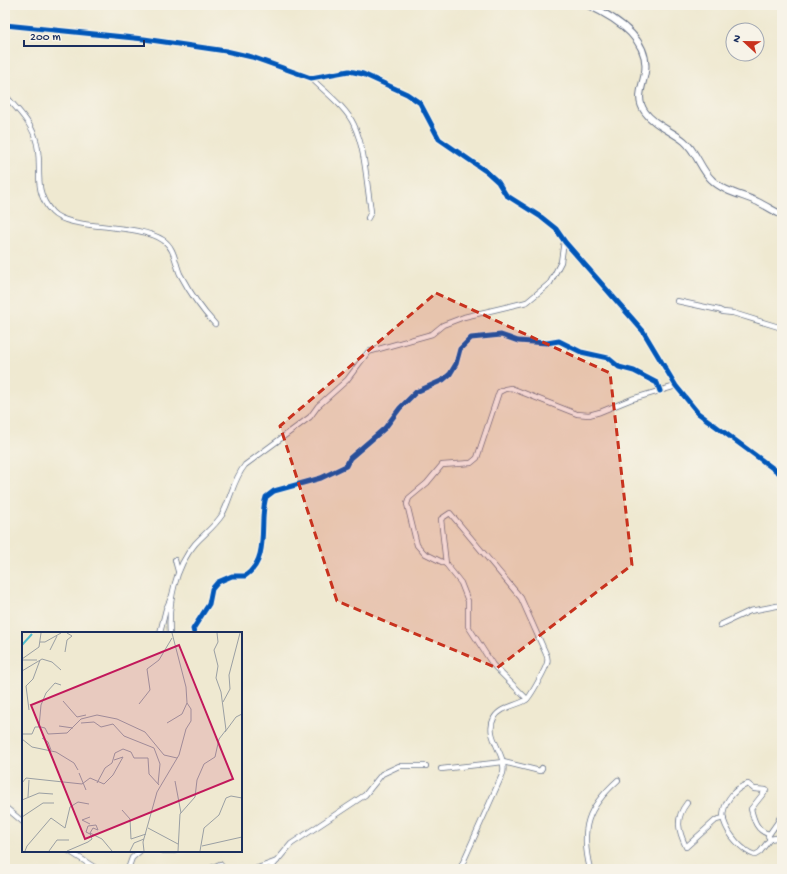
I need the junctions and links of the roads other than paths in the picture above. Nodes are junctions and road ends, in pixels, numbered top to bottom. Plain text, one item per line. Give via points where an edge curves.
1 (588, 5) edge
2 (5, 24) edge
3 (311, 78) junction
4 (5, 95) edge
5 (782, 215) edge
6 (368, 218) dead end
7 (564, 241) junction
8 (677, 302) dead end
9 (215, 324) dead end
10 (782, 328) edge
11 (676, 386) junction
12 (660, 391) junction
13 (782, 475) edge
14 (175, 560) dead end
15 (446, 564) junction
16 (178, 571) junction
17 (174, 592) junction
18 (782, 605) edge
19 (720, 625) dead end
20 (160, 632) edge
21 (170, 632) edge
22 (194, 632) edge
23 (527, 699) junction
24 (503, 762) junction
25 (426, 766) dead end
26 (542, 768) dead end
27 (441, 769) dead end
28 (618, 780) dead end
29 (687, 803) dead end
30 (5, 807) edge
31 (724, 818) junction
32 (781, 818) edge
33 (22, 821) edge
34 (769, 836) junction
35 (782, 836) edge
36 (70, 852) edge
37 (139, 852) edge
38 (277, 861) junction
39 (97, 869) edge
40 (128, 869) edge
41 (209, 869) edge
42 (224, 869) edge
43 (244, 869) edge
44 (270, 869) edge
45 (460, 869) edge
46 (590, 869) edge

1 - 5 main road via 633,35 645,55 646,65 640,97 641,104 650,118 690,147 707,176 720,186 759,202
2 - 3 street via 226,51 252,57
3 - 6 street via 346,112 354,125 370,204 371,212
3 - 7 street via 349,71 363,74 407,94 420,103 439,139 487,172 498,182 506,195 541,217 556,229
4 - 9 street via 35,137 42,199 53,213 67,221 133,230 152,234 164,241 177,260 180,273 196,303
7 - 11 street via 643,332
7 - 16 street via 561,262 550,283 526,302 464,317 443,325 432,334 368,352 347,380 318,406 310,417 238,474 223,513 194,545
8 - 10 street via 733,313
11 - 12 street
11 - 13 street via 698,413
12 - 15 street via 589,415 578,414 511,388 499,392 477,458 471,463 442,465 427,483 409,498 407,504 417,545 424,553
12 - 22 street via 656,383 634,371 619,367 608,358 581,352 559,341 518,341 501,335 471,338 460,349 456,364 447,377 416,392 385,428 352,456 346,466 321,478 274,491 266,497 263,541 255,564 245,576 232,576 212,589 209,604 193,629
14 - 16 street
15 - 23 street via 465,591 470,612 468,626 493,665
15 - 23 street via 441,518 450,513 521,598 546,654 544,672
16 - 17 street
17 - 20 street via 166,609
17 - 21 street
18 - 19 street via 750,612
23 - 24 street via 503,710 492,722 490,732
24 - 26 street via 540,770
24 - 27 street
24 - 45 street via 503,773
25 - 38 street via 399,766 382,774 365,795 290,844
28 - 46 street via 602,794 585,830
29 - 31 street via 680,811 677,822 686,847 716,820
30 - 33 street
31 - 34 street via 737,843 748,853 755,855 760,852
31 - 34 street via 732,794 740,786 748,784 754,789 766,790 751,809 756,826
32 - 34 street
32 - 35 street via 779,828
34 - 35 street
36 - 39 street
37 - 40 street via 132,858
38 - 43 street via 255,869
38 - 44 street
41 - 42 street via 220,864

